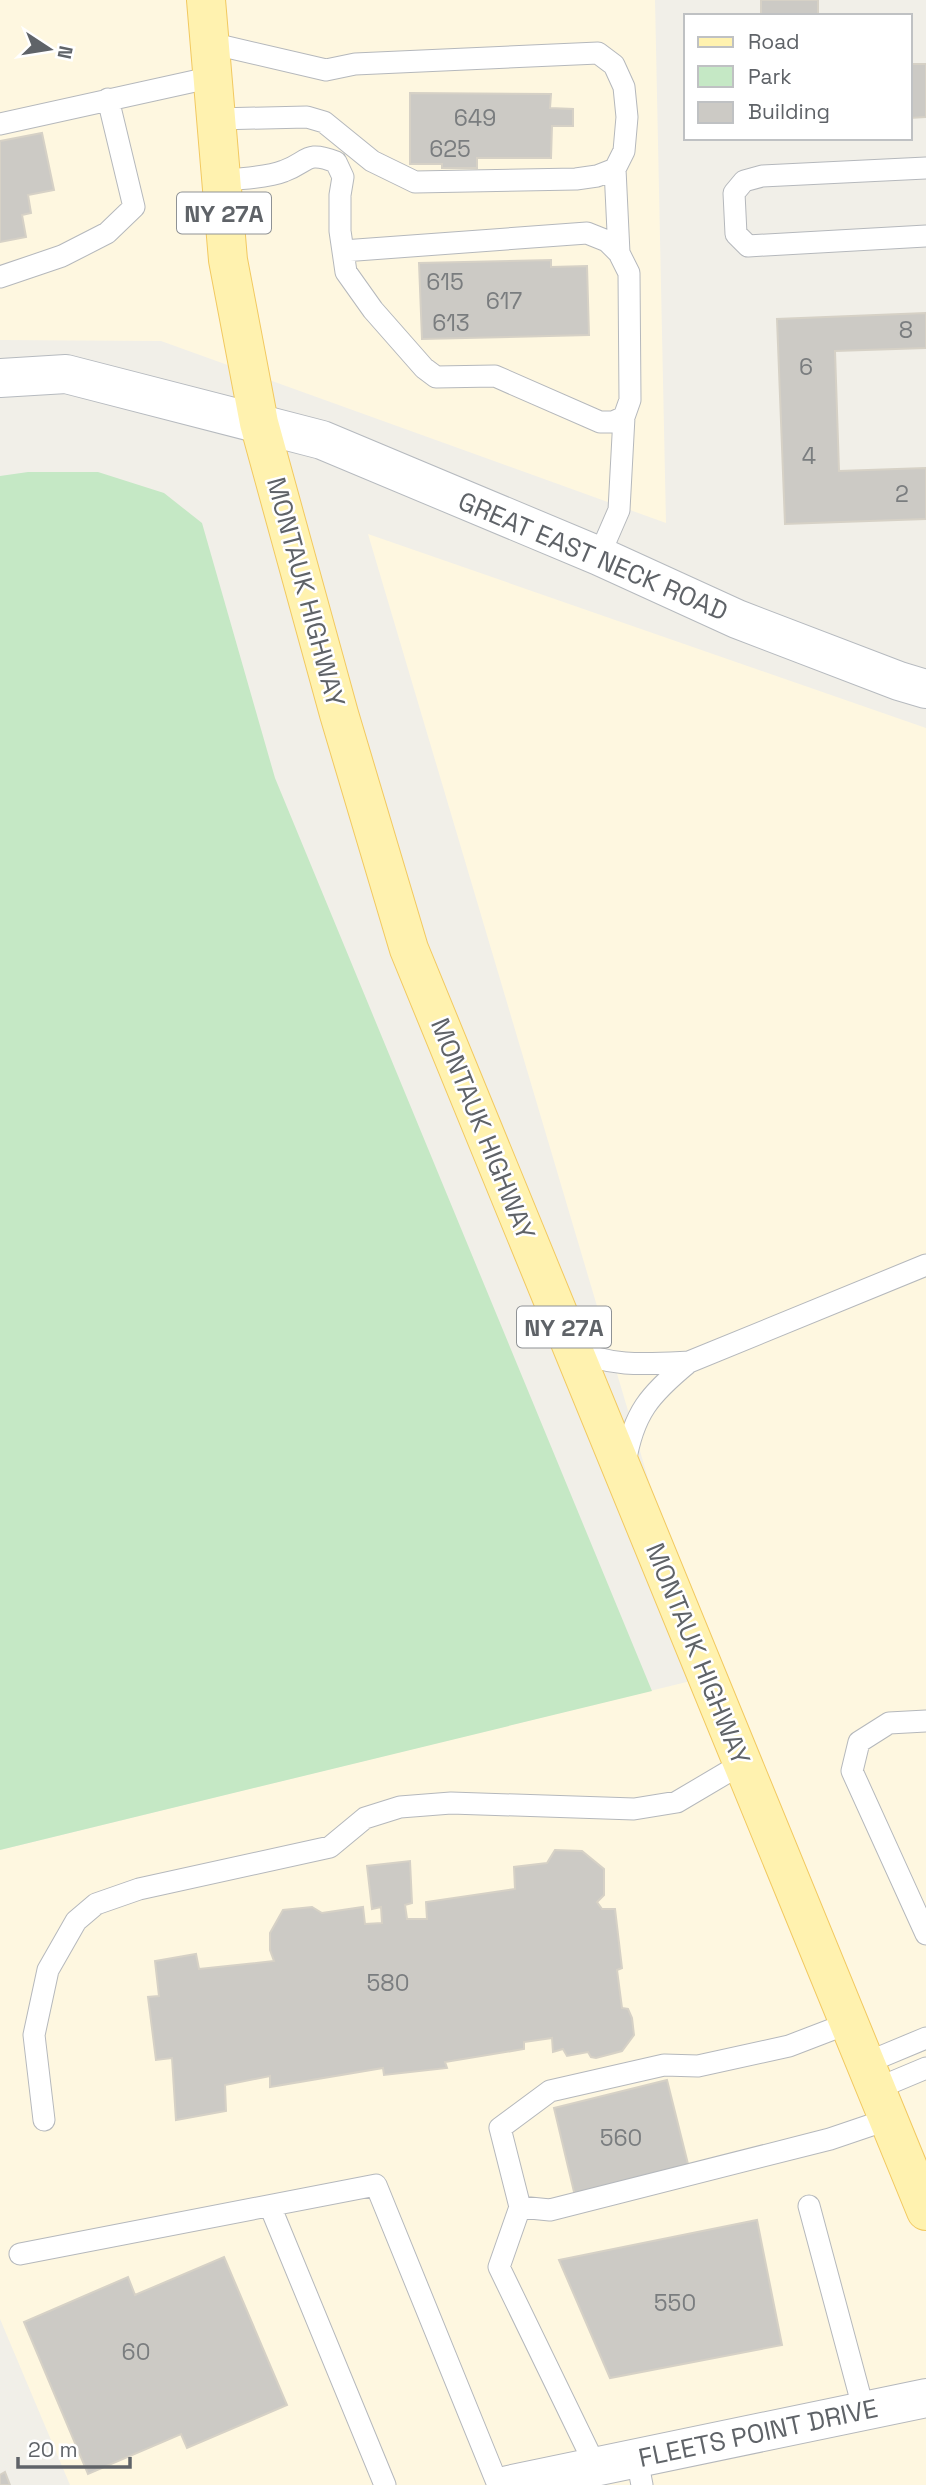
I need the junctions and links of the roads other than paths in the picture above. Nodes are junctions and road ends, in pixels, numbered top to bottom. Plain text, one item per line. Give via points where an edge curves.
1 (206, 0) edge
2 (212, 60) junction
3 (108, 99) junction
4 (216, 119) junction
5 (0, 124) edge
6 (339, 133) junction
7 (336, 162) junction
8 (926, 168) edge
9 (615, 169) junction
10 (222, 181) junction
11 (926, 236) edge
12 (343, 251) junction
13 (619, 253) junction
14 (0, 277) edge
15 (0, 378) edge
16 (624, 417) junction
17 (259, 423) junction
18 (599, 556) junction
19 (926, 689) edge
20 (926, 1265) edge
21 (572, 1348) junction
22 (689, 1362) junction
23 (624, 1473) junction
24 (926, 1721) edge
25 (743, 1763) junction
26 (926, 1934) edge
27 (849, 2023) junction
28 (926, 2038) edge
29 (926, 2068) edge
30 (877, 2091) junction
31 (44, 2120) dead end
32 (270, 2206) junction
33 (809, 2206) dead end
34 (520, 2207) junction
35 (926, 2211) edge
36 (20, 2254) dead end
37 (926, 2398) edge
38 (864, 2411) junction
39 (596, 2467) junction
40 (639, 2472) edge
41 (385, 2485) edge
42 (498, 2485) edge
43 (509, 2485) edge

1 - 2 main road, MONTAUK HIGHWAY / NY 27A
2 - 3 lane
2 - 4 main road, MONTAUK HIGHWAY / NY 27A
2 - 9 lane via 326,70 355,64 598,53 614,65 624,87 624,151
3 - 5 lane
3 - 14 lane via 134,207 107,233 62,256
4 - 6 lane via 307,117
4 - 10 main road, MONTAUK HIGHWAY / NY 27A
6 - 7 lane
6 - 9 lane via 372,161 415,182 576,179
7 - 10 lane via 319,156 284,171
7 - 12 lane via 344,177 340,195
8 - 11 lane via 762,176 744,181 734,194 736,234 748,246
9 - 13 lane
10 - 17 main road, MONTAUK HIGHWAY / NY 27A via 229,260
12 - 13 lane via 587,233 607,241
12 - 16 lane via 346,272 373,310 436,377 495,376 600,422
13 - 16 lane via 629,273 630,400
15 - 17 main road, GREAT EAST NECK ROAD via 66,374
16 - 18 lane via 619,510
17 - 18 main road, GREAT EAST NECK ROAD via 322,440
17 - 21 main road, MONTAUK HIGHWAY / NY 27A via 409,949
18 - 19 main road, GREAT EAST NECK ROAD via 737,618
20 - 22 lane
21 - 22 lane via 588,1356 627,1363
21 - 23 main road, MONTAUK HIGHWAY / NY 27A
22 - 23 lane via 643,1408
23 - 25 main road, MONTAUK HIGHWAY / NY 27A
24 - 26 lane via 889,1723 859,1742 852,1771
25 - 27 main road, MONTAUK HIGHWAY / NY 27A
25 - 31 lane via 677,1802 634,1809 451,1803 400,1807 365,1818 330,1847 139,1889 96,1904 76,1921 48,1970 34,2035
27 - 30 main road, MONTAUK HIGHWAY / NY 27A
27 - 34 lane via 789,2046 698,2066 664,2065 550,2091 500,2128
28 - 30 lane
29 - 30 lane
30 - 34 lane via 830,2140 550,2210
30 - 35 main road, MONTAUK HIGHWAY / NY 27A
32 - 36 lane
32 - 41 lane
32 - 42 lane via 376,2185
33 - 38 lane
34 - 39 lane via 499,2267
37 - 38 main road, FLEETS POINT DRIVE
38 - 40 main road, FLEETS POINT DRIVE
39 - 40 main road, FLEETS POINT DRIVE
39 - 43 main road, FLEETS POINT DRIVE

